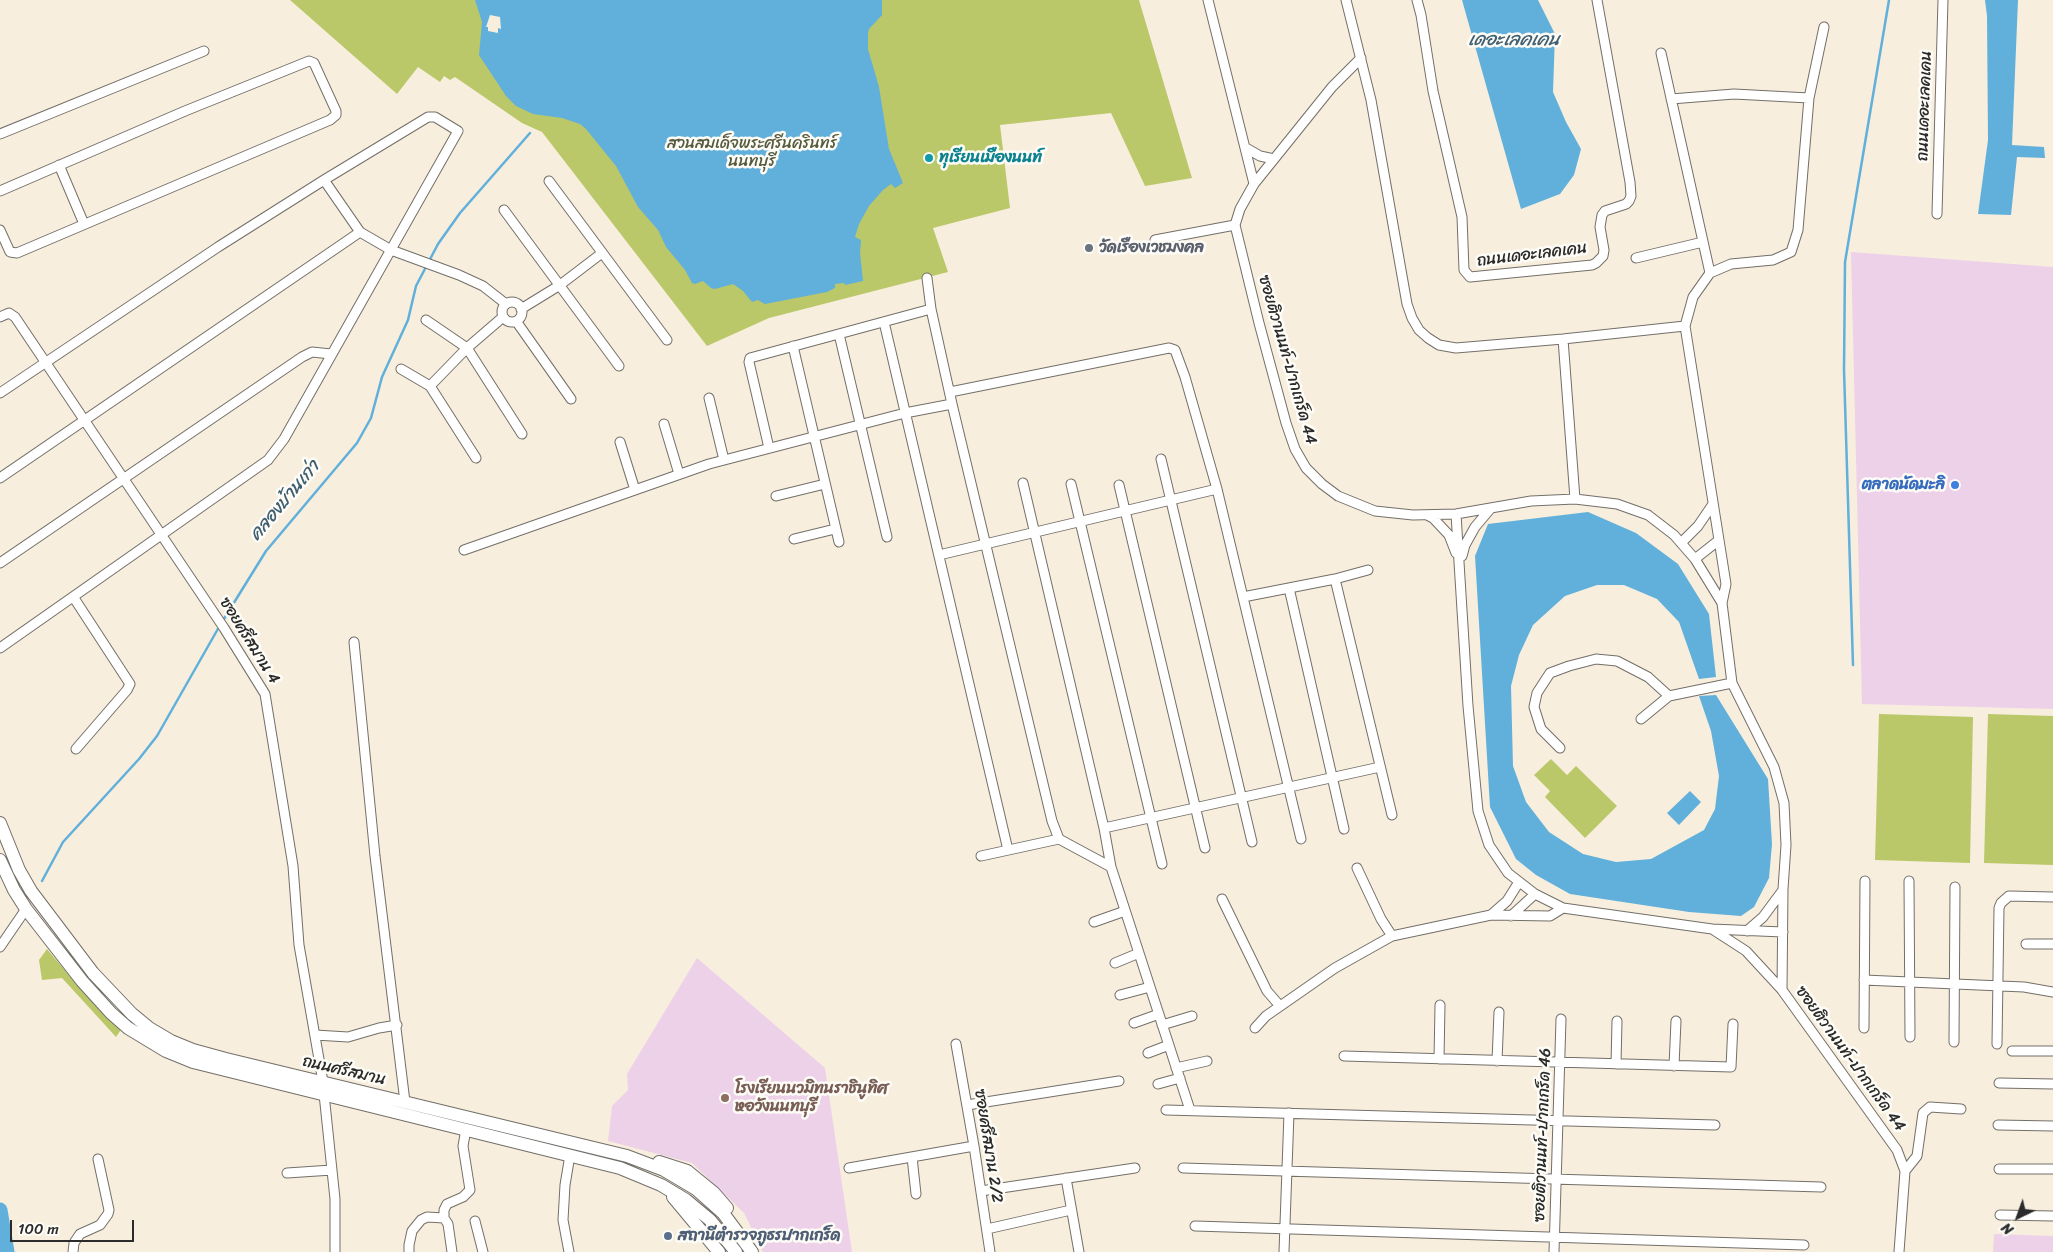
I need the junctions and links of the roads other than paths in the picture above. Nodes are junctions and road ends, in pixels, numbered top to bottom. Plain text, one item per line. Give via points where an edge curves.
1 (1208, 0) edge
2 (1346, 0) edge
3 (1417, 0) edge
4 (1597, 0) edge
5 (1943, 0) edge
6 (1824, 27) dead end
7 (204, 51) dead end
8 (1661, 53) dead end
9 (1361, 58) junction
10 (1809, 98) junction
11 (1671, 99) junction
12 (0, 134) edge
13 (1246, 148) junction
14 (1274, 159) junction
15 (59, 165) junction
16 (324, 180) junction
17 (549, 181) dead end
18 (1254, 184) junction
19 (0, 191) edge
20 (504, 210) dead end
21 (1937, 214) dead end
22 (84, 224) junction
23 (1235, 225) junction
24 (0, 230) edge
25 (360, 232) junction
26 (1155, 240) dead end
27 (1703, 242) junction
28 (391, 250) junction
29 (602, 253) junction
30 (1636, 258) dead end
31 (1710, 273) junction
32 (927, 278) dead end
33 (560, 285) junction
34 (506, 304) junction
35 (521, 309) junction
36 (931, 309) junction
37 (0, 317) edge
38 (503, 317) junction
39 (426, 320) dead end
40 (516, 321) junction
41 (884, 322) junction
42 (1685, 326) junction
43 (839, 334) junction
44 (1563, 339) junction
45 (667, 340) dead end
46 (794, 346) junction
47 (467, 348) junction
48 (331, 354) junction
49 (45, 363) junction
50 (620, 366) dead end
51 (401, 369) dead end
52 (430, 386) junction
53 (950, 392) junction
54 (0, 394) edge
55 (709, 398) dead end
56 (571, 399) dead end
57 (952, 404) junction
58 (905, 413) junction
59 (85, 421) junction
60 (664, 424) dead end
61 (860, 425) junction
62 (522, 434) dead end
63 (813, 437) junction
64 (620, 442) dead end
65 (769, 448) junction
66 (476, 458) dead end
67 (1161, 459) dead end
68 (724, 460) junction
69 (679, 474) junction
70 (0, 478) edge
71 (122, 478) junction
72 (1023, 483) dead end
73 (824, 484) junction
74 (1071, 484) dead end
75 (1119, 485) dead end
76 (1217, 489) junction
77 (635, 490) junction
78 (776, 496) dead end
79 (1575, 499) junction
80 (1171, 501) junction
81 (1713, 504) junction
82 (1491, 508) junction
83 (1126, 512) junction
84 (1456, 514) junction
85 (1427, 515) junction
86 (1080, 522) junction
87 (835, 529) junction
88 (1035, 533) junction
89 (162, 536) junction
90 (886, 537) dead end
91 (794, 539) dead end
92 (1719, 540) junction
93 (839, 542) dead end
94 (986, 544) junction
95 (1681, 544) junction
96 (464, 550) dead end
97 (940, 555) junction
98 (1695, 558) junction
99 (1460, 562) junction
100 (0, 563) edge
101 (1368, 570) dead end
102 (1335, 579) junction
103 (1289, 588) junction
104 (1243, 597) junction
105 (74, 598) junction
106 (1722, 603) junction
107 (354, 642) dead end
108 (0, 648) edge
109 (1732, 683) junction
110 (1669, 696) junction
111 (1641, 719) dead end
112 (1560, 748) dead end
113 (76, 750) dead end
114 (1380, 766) junction
115 (1333, 777) junction
116 (1289, 787) junction
117 (1242, 797) junction
118 (1196, 808) junction
119 (1392, 815) dead end
120 (1151, 818) junction
121 (0, 823) edge
122 (1104, 828) junction
123 (1344, 828) dead end
124 (1059, 839) junction
125 (1301, 839) dead end
126 (1252, 842) dead end
127 (1205, 848) dead end
128 (1008, 850) junction
129 (981, 856) dead end
130 (0, 860) edge
131 (1162, 864) dead end
132 (1111, 867) junction
133 (1357, 868) dead end
134 (1865, 881) dead end
135 (1909, 881) dead end
136 (1519, 882) junction
137 (1955, 886) dead end
138 (1783, 889) junction
139 (1535, 894) junction
140 (2053, 897) edge
141 (1222, 899) dead end
142 (1563, 908) junction
143 (26, 909) junction
144 (1125, 911) junction
145 (1491, 916) junction
146 (1511, 916) junction
147 (1094, 922) dead end
148 (1712, 929) junction
149 (1747, 930) junction
150 (1783, 932) junction
151 (1392, 936) junction
152 (2026, 944) dead end
153 (2053, 944) edge
154 (0, 947) edge
155 (1139, 953) junction
156 (1115, 963) dead end
157 (1864, 980) junction
158 (1910, 982) junction
159 (1954, 984) junction
160 (1998, 986) junction
161 (1150, 987) junction
162 (1782, 990) junction
163 (2053, 992) edge
164 (1120, 995) dead end
165 (1440, 1005) dead end
166 (1280, 1006) junction
167 (1499, 1012) dead end
168 (1159, 1014) junction
169 (1192, 1016) dead end
170 (1561, 1019) dead end
171 (1617, 1021) dead end
172 (1676, 1021) dead end
173 (1134, 1023) dead end
174 (1733, 1024) dead end
175 (397, 1026) junction
176 (1162, 1026) junction
177 (1255, 1028) dead end
178 (1864, 1028) dead end
179 (315, 1035) junction
180 (1910, 1037) dead end
181 (1954, 1042) dead end
182 (956, 1044) dead end
183 (1997, 1044) dead end
184 (1169, 1045) junction
185 (2012, 1051) dead end
186 (2053, 1051) edge
187 (1148, 1053) dead end
188 (1344, 1056) dead end
189 (1439, 1059) junction
190 (1207, 1060) dead end
191 (1497, 1061) junction
192 (1560, 1063) junction
193 (1616, 1064) junction
194 (1674, 1066) junction
195 (1176, 1068) junction
196 (1180, 1078) junction
197 (1119, 1081) dead end
198 (1999, 1083) dead end
199 (1158, 1084) dead end
200 (2053, 1084) edge
201 (324, 1088) junction
202 (405, 1102) junction
203 (967, 1105) junction
204 (1961, 1109) dead end
205 (1166, 1110) dead end
206 (1190, 1110) junction
207 (1289, 1113) junction
208 (1558, 1121) junction
209 (1998, 1125) dead end
210 (1715, 1126) dead end
211 (2053, 1126) edge
212 (466, 1129) junction
213 (974, 1146) junction
214 (570, 1155) junction
215 (912, 1157) junction
216 (98, 1159) dead end
217 (849, 1168) dead end
218 (1135, 1168) dead end
219 (1183, 1168) dead end
220 (1998, 1169) dead end
221 (2053, 1169) edge
222 (332, 1170) junction
223 (1287, 1171) junction
224 (1905, 1171) junction
225 (287, 1173) dead end
226 (1066, 1178) junction
227 (1556, 1179) junction
228 (660, 1185) junction
229 (1821, 1187) dead end
230 (981, 1191) junction
231 (916, 1194) dead end
232 (1071, 1210) junction
233 (2000, 1215) dead end
234 (2053, 1216) edge
235 (475, 1220) dead end
236 (446, 1221) junction
237 (1195, 1226) dead end
238 (987, 1229) junction
239 (1285, 1229) junction
240 (1554, 1237) junction
241 (1804, 1245) dead end
242 (74, 1252) edge
243 (335, 1252) edge
244 (410, 1252) edge
245 (452, 1252) edge
246 (483, 1252) edge
247 (569, 1252) edge
248 (720, 1252) edge
249 (736, 1252) edge
250 (752, 1252) edge
251 (990, 1252) edge
252 (1078, 1252) edge
253 (1284, 1252) edge
254 (1554, 1252) edge
255 (1899, 1252) edge

1 - 13 street
2 - 9 street
3 - 4 street, ถนนเดอะเลคเคน via 1433,91 1462,217 1464,270 1470,277 1592,265 1600,260 1604,250 1600,227 1602,215 1629,201 1630,182
5 - 21 street, ถนนเดอะเลคเคน
6 - 10 street
7 - 12 street
8 - 11 street
9 - 14 street
9 - 44 street via 1408,304 1419,330 1440,345 1456,348
10 - 11 street via 1734,94
10 - 31 street via 1798,230 1791,252 1773,260 1731,264
11 - 27 street
13 - 14 street
13 - 18 street
14 - 18 street
15 - 19 street
15 - 22 street
15 - 22 street via 311,61 336,111 330,120
16 - 25 street
16 - 28 street via 428,118 435,117 458,131
16 - 49 street
17 - 29 street
18 - 23 street
20 - 33 street
22 - 24 street via 13,254
23 - 26 street
23 - 85 street, ซอยติวานนท์-ปากเกร็ด 44 via 1286,423 1306,468 1338,496 1354,504 1375,511
25 - 28 street
25 - 59 street
27 - 30 street
27 - 31 street
28 - 34 street via 460,274 483,286
28 - 48 street
29 - 33 street
29 - 45 street
31 - 42 street via 1694,297
32 - 36 street
33 - 35 street
33 - 50 street
34 - 35 street via 515,303
34 - 38 street
35 - 40 street via 521,316
36 - 41 street
36 - 53 street
37 - 49 street, ซอยศรีสมาน 4 via 12,314
38 - 40 street via 509,322
38 - 47 street
39 - 47 street
40 - 56 street
41 - 43 street
41 - 58 street
42 - 44 street
42 - 81 street
43 - 46 street
43 - 61 street
44 - 79 street
46 - 63 street
46 - 65 street via 752,356 750,360
47 - 52 street
47 - 62 street
48 - 71 street via 312,352 302,357
48 - 89 street via 284,439 268,460
49 - 54 street
49 - 59 street, ซอยศรีสมาน 4
51 - 52 street
52 - 66 street
53 - 57 street
53 - 76 street via 1172,348 1186,377
55 - 68 street
57 - 58 street
57 - 94 street
58 - 61 street
58 - 97 street
59 - 70 street
59 - 71 street, ซอยศรีสมาน 4
60 - 69 street
61 - 63 street
61 - 90 street
63 - 65 street
63 - 73 street
64 - 77 street
65 - 68 street
67 - 80 street
68 - 69 street
69 - 77 street
71 - 89 street, ซอยศรีสมาน 4
71 - 100 street
72 - 88 street
73 - 78 street
73 - 87 street
74 - 86 street
75 - 83 street
76 - 80 street
76 - 104 street
77 - 96 street
79 - 82 street, ซอยติวานนท์-ปากเกร็ด 44 via 1531,501
79 - 95 street, ซอยติวานนท์-ปากเกร็ด 44 via 1616,504 1648,515
80 - 83 street
80 - 117 street
81 - 92 street
81 - 95 street
82 - 84 street, ซอยติวานนท์-ปากเกร็ด 44
82 - 99 street via 1474,527
83 - 86 street
83 - 118 street
84 - 85 street, ซอยติวานนท์-ปากเกร็ด 44
84 - 99 street
85 - 99 street via 1449,535
86 - 88 street
86 - 120 street
87 - 91 street
87 - 93 street
88 - 94 street
88 - 122 street
89 - 105 street
89 - 179 street, ซอยศรีสมาน 4 via 266,697 293,866 299,945
92 - 98 street
92 - 106 street via 1726,584
94 - 97 street
94 - 124 street
95 - 98 street, ซอยติวานนท์-ปากเกร็ด 44
97 - 128 street
98 - 106 street, ซอยติวานนท์-ปากเกร็ด 44
99 - 136 street via 1478,811 1489,845 1508,873
101 - 102 street
102 - 103 street
102 - 114 street
103 - 104 street
103 - 115 street
104 - 116 street
105 - 108 street
105 - 113 street via 130,684
106 - 109 street, ซอยติวานนท์-ปากเกร็ด 44
107 - 175 street via 375,856
109 - 110 street
109 - 138 street, ซอยติวานนท์-ปากเกร็ด 44 via 1774,767 1784,803
110 - 111 street
110 - 112 street via 1648,677 1618,661 1596,659 1550,673 1537,693 1534,707 1541,730
114 - 115 street
114 - 119 street
115 - 116 street
115 - 123 street
116 - 117 street
116 - 125 street
117 - 118 street
117 - 126 street
118 - 120 street
118 - 127 street
120 - 122 street
120 - 131 street
121 - 201 main road, ถนนศรีสมาน via 31,891 93,973 132,1014 156,1032 193,1050
122 - 132 street
124 - 128 street
124 - 132 street
128 - 129 street
130 - 143 main road, ถนนศรีสมาน
132 - 144 street
133 - 151 street
134 - 157 street
135 - 158 street
136 - 139 street
136 - 145 street via 1507,901
137 - 159 street
138 - 149 street via 1763,918
138 - 150 street, ซอยติวานนท์-ปากเกร็ด 44
139 - 142 street
139 - 146 street
140 - 160 street via 2009,896 2001,903
141 - 166 street via 1267,991
142 - 146 street via 1550,916
142 - 148 street
143 - 154 street
143 - 201 main road, ถนนศรีสมาน via 111,1013 151,1043 193,1062
144 - 147 street
144 - 155 street
145 - 146 street
145 - 151 street
148 - 149 street
148 - 162 street via 1746,951
149 - 150 street
150 - 162 street, ซอยติวานนท์-ปากเกร็ด 44
151 - 166 street via 1335,968
152 - 153 street
155 - 156 street
155 - 161 street
157 - 158 street
157 - 178 street
158 - 159 street
158 - 180 street
159 - 160 street
159 - 181 street
160 - 163 street
160 - 183 street
161 - 164 street
161 - 168 street
162 - 224 street, ซอยติวานนท์-ปากเกร็ด 44 via 1897,1150
165 - 189 street
166 - 177 street
167 - 191 street
168 - 173 street
168 - 176 street
169 - 176 street
170 - 192 street, ซอยติวานนท์-ปากเกร็ด 46
171 - 193 street
172 - 194 street
174 - 194 street via 1731,1067
175 - 179 street via 348,1037
175 - 202 street
176 - 184 street
179 - 201 street, ซอยศรีสมาน 4
182 - 203 street, ซอยศรีสมาน 2/2
184 - 187 street
184 - 195 street
185 - 186 street
188 - 189 street
189 - 191 street
190 - 195 street
191 - 192 street
192 - 193 street
192 - 208 street, ซอยติวานนท์-ปากเกร็ด 46
193 - 194 street
195 - 196 street
196 - 199 street
196 - 206 street
197 - 203 street
198 - 200 street
201 - 202 main road, ถนนศรีสมาน
201 - 212 main road, ถนนศรีสมาน
201 - 222 street, ซอยศรีสมาน 4
202 - 250 main road, ถนนศรีสมาน via 665,1163 687,1171 726,1206
203 - 213 street, ซอยศรีสมาน 2/2
204 - 224 street via 1930,1107 1922,1113 1917,1156
205 - 206 street
206 - 207 street
207 - 208 street
207 - 223 street
208 - 210 street
208 - 227 street, ซอยติวานนท์-ปากเกร็ด 46
209 - 211 street
212 - 214 main road, ถนนศรีสมาน
212 - 236 street via 464,1146 470,1190 447,1204 451,1219
213 - 215 street
213 - 230 street, ซอยศรีสมาน 2/2
214 - 228 main road, ถนนศรีสมาน via 620,1168
214 - 247 street via 564,1185 563,1220
215 - 217 street
215 - 231 street
216 - 242 street via 108,1214 100,1225 80,1234 74,1243
218 - 226 street
219 - 223 street
220 - 221 street
222 - 225 street
222 - 243 street, ซอยศรีสมาน 4
223 - 227 street
223 - 239 street
224 - 255 street, ซอยติวานนท์-ปากเกร็ด 44
226 - 230 street
226 - 232 street
227 - 229 street
227 - 240 street, ซอยติวานนท์-ปากเกร็ด 46
228 - 248 main road
228 - 249 main road, ถนนศรีสมาน via 698,1210
230 - 238 street, ซอยศรีสมาน 2/2
232 - 238 street
232 - 252 street
233 - 234 street
235 - 246 street
236 - 244 street via 427,1216 420,1220 412,1231
236 - 245 street
237 - 239 street
238 - 251 street, ซอยศรีสมาน 2/2
239 - 240 street
239 - 253 street
240 - 241 street
240 - 254 street, ซอยติวานนท์-ปากเกร็ด 46

